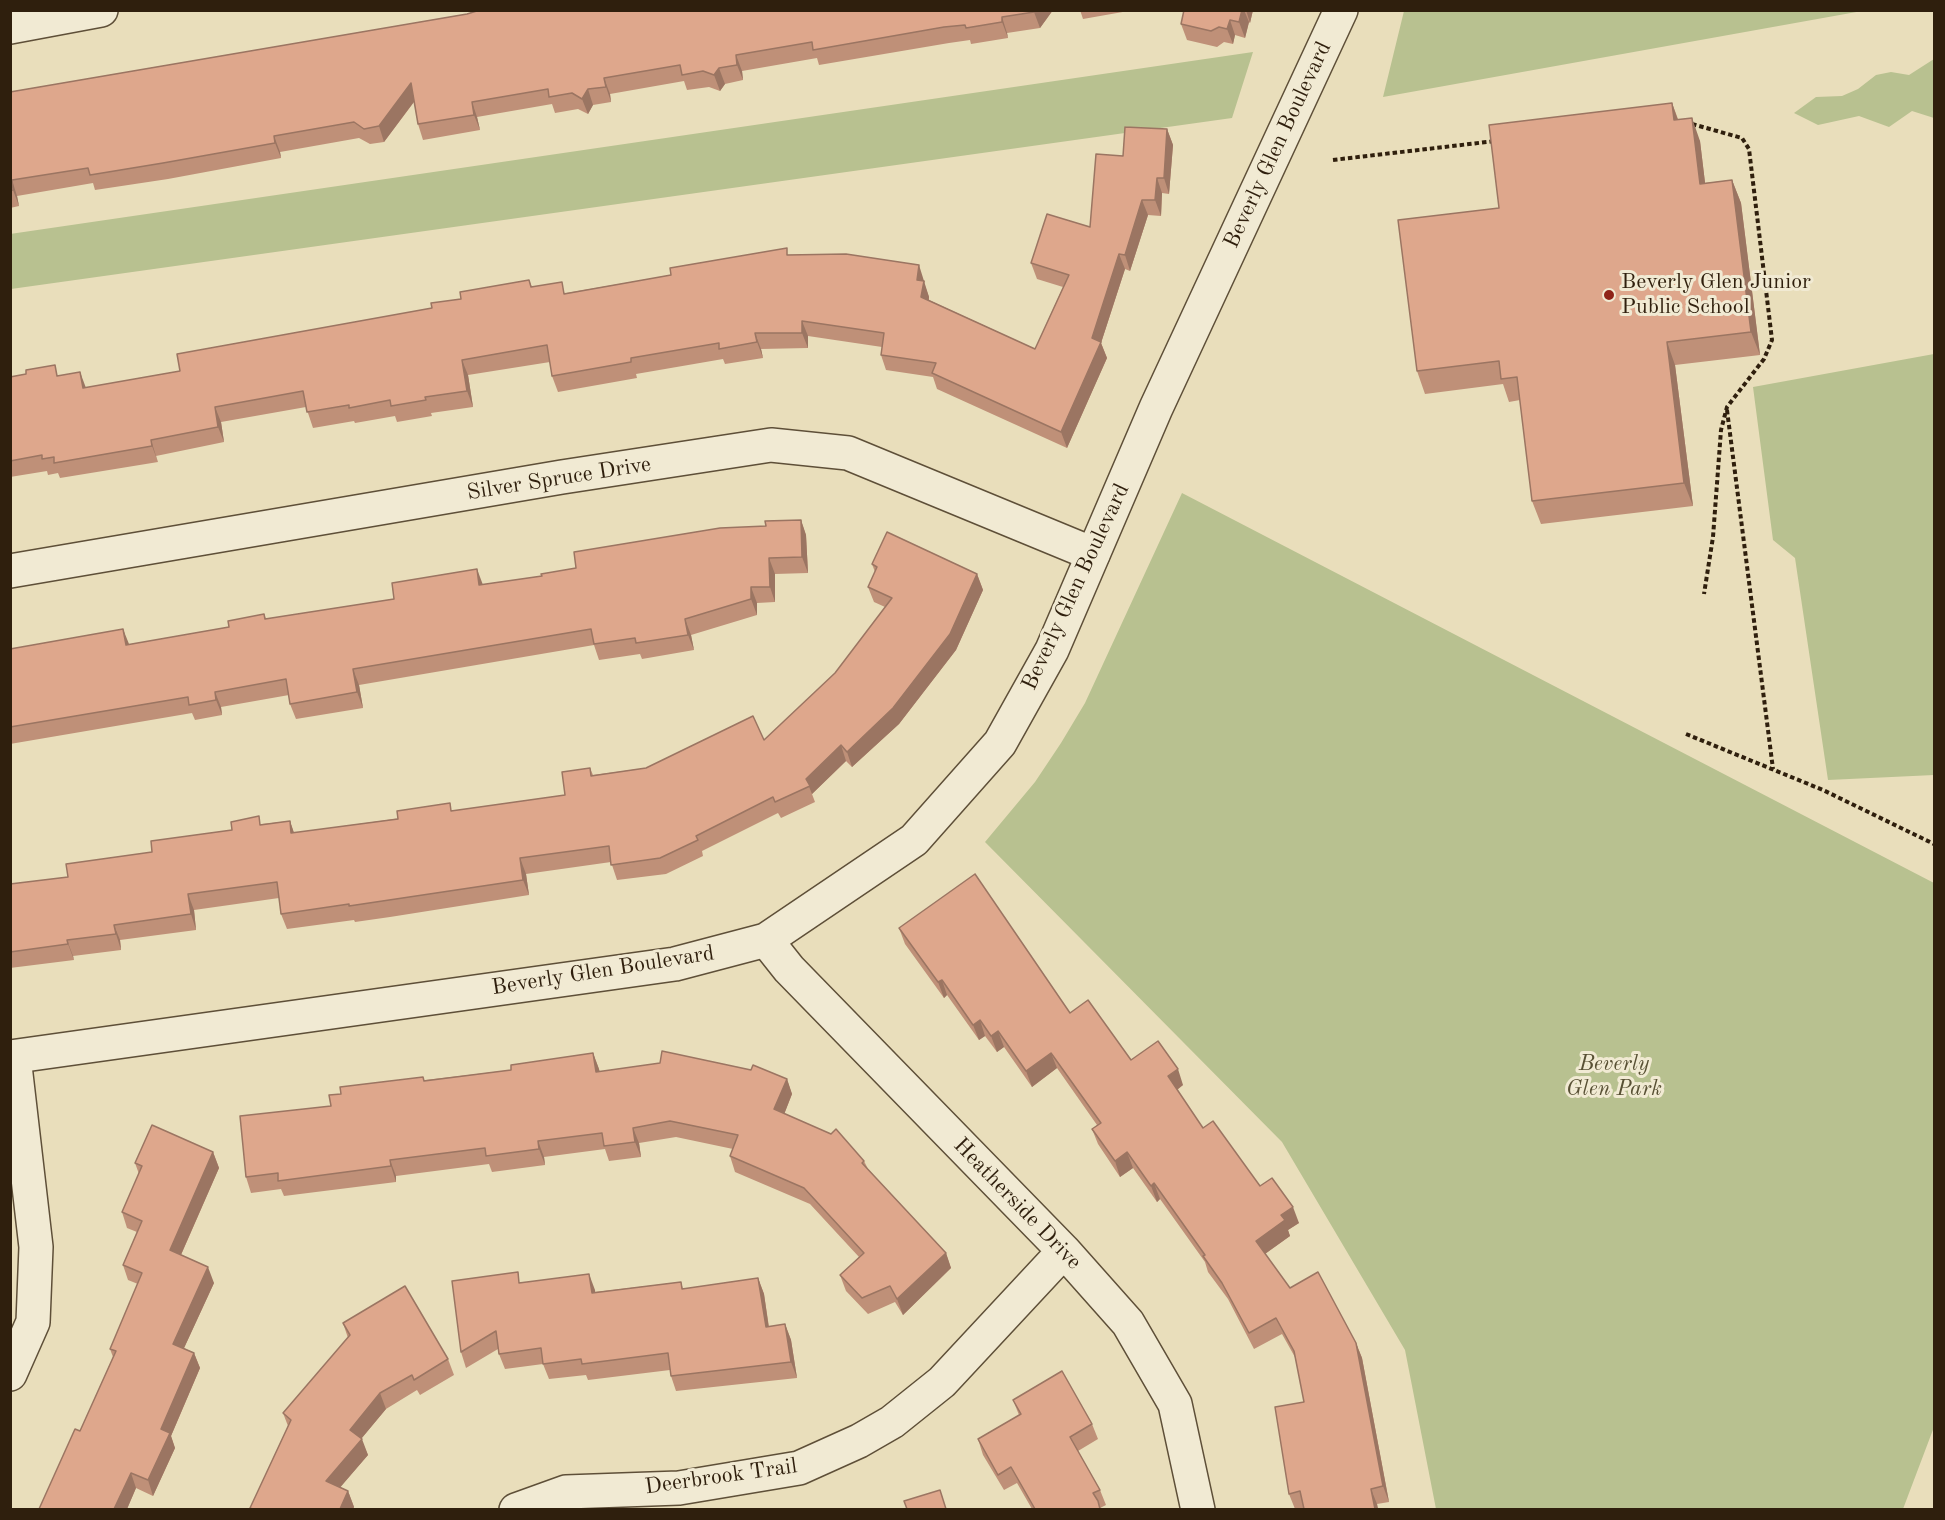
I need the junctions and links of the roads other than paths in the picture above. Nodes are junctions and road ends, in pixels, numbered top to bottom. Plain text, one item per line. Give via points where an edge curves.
1 (101, 10) edge
2 (1341, 10) edge
3 (10, 27) edge
4 (1093, 554) junction
5 (10, 571) edge
6 (766, 940) junction
7 (12, 1057) edge
8 (1064, 1251) junction
9 (10, 1374) edge
10 (516, 1509) edge
11 (1198, 1509) edge

1 - 3 street
2 - 4 street, Beverly Glen Boulevard via 1160,397
4 - 5 street, Silver Spruce Drive via 848,453 771,445
4 - 6 street, Beverly Glen Boulevard via 1052,650 999,743 914,840
6 - 7 street, Beverly Glen Boulevard via 675,964
6 - 8 street, Heatherside Drive via 789,969
7 - 9 street via 36,1247 33,1322
8 - 10 street, Deerbrook Trail via 942,1382 892,1422 859,1441 799,1468 679,1488 566,1492
8 - 11 street, Heatherside Drive via 1128,1323 1175,1404

